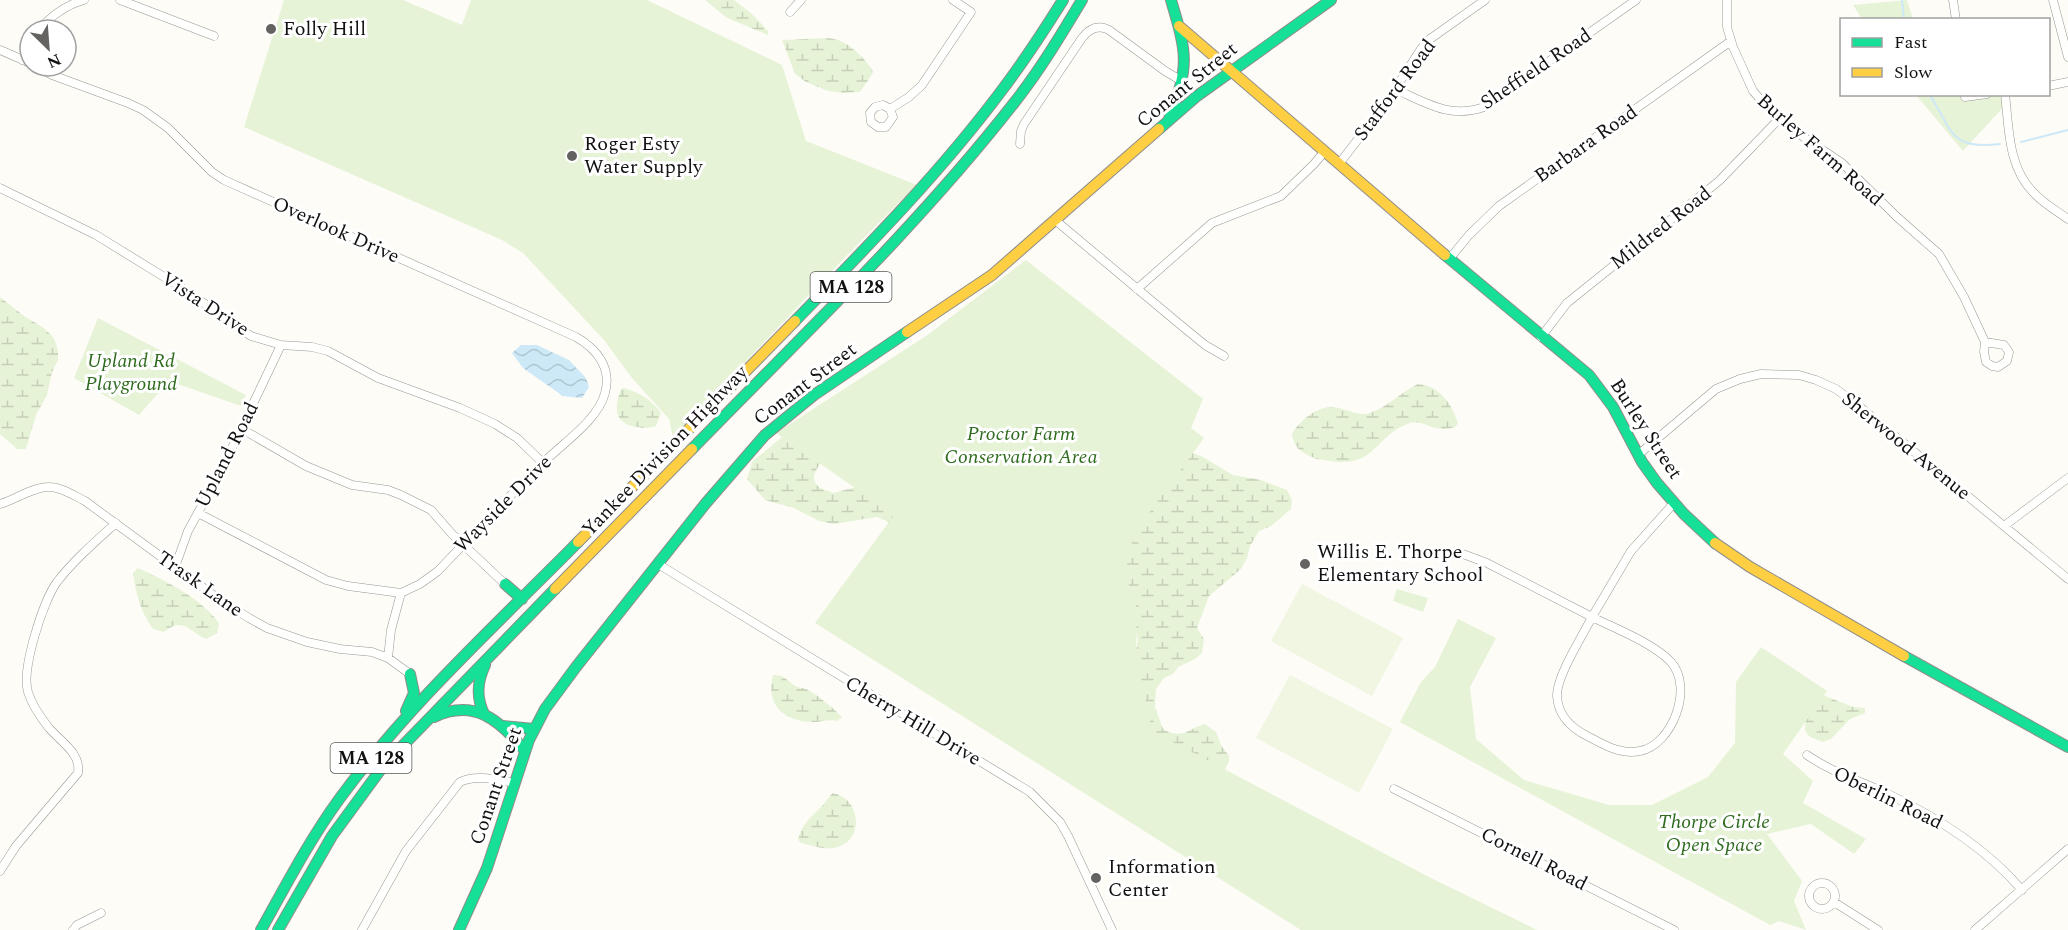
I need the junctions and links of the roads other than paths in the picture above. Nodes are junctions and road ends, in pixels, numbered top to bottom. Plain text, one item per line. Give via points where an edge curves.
1 (84, 0) edge
2 (120, 0) edge
3 (801, 0) edge
4 (953, 0) edge
5 (1063, 0) edge
6 (1082, 0) edge
7 (1171, 0) edge
8 (1331, 0) edge
9 (1485, 0) edge
10 (1636, 0) edge
11 (1727, 0) edge
12 (1953, 0) edge
13 (2053, 0) edge
14 (790, 12) dead end
15 (51, 18) edge
16 (1956, 18) edge
17 (1179, 26) junction
18 (213, 36) dead end
19 (1731, 41) junction
20 (0, 50) edge
21 (2068, 57) edge
22 (18, 58) edge
23 (1231, 71) junction
24 (60, 78) edge
25 (1182, 81) junction
26 (2068, 81) edge
27 (2050, 86) edge
28 (1395, 89) junction
29 (2005, 96) edge
30 (890, 109) dead end
31 (1780, 118) junction
32 (1169, 119) junction
33 (1020, 144) dead end
34 (1324, 152) junction
35 (1339, 164) junction
36 (0, 188) edge
37 (2068, 219) edge
38 (1055, 220) junction
39 (1450, 258) junction
40 (1137, 289) junction
41 (1541, 337) junction
42 (1985, 342) dead end
43 (281, 345) junction
44 (1224, 356) dead end
45 (600, 406) joint
46 (242, 429) junction
47 (1638, 454) junction
48 (543, 463) junction
49 (2068, 478) edge
50 (1674, 503) junction
51 (0, 504) edge
52 (198, 513) junction
53 (116, 523) junction
54 (2004, 526) junction
55 (463, 544) junction
56 (1462, 554) dead end
57 (658, 564) junction
58 (175, 567) junction
59 (2068, 579) edge
60 (505, 584) joint
61 (401, 593) junction
62 (522, 599) junction
63 (1592, 617) junction
64 (491, 655) junction
65 (465, 656) junction
66 (388, 658) junction
67 (410, 674) junction
68 (484, 714) junction
69 (423, 723) junction
70 (503, 726) junction
71 (534, 729) junction
72 (392, 735) junction
73 (2068, 747) edge
74 (525, 751) junction
75 (1807, 754) dead end
76 (515, 783) junction
77 (1394, 789) dead end
78 (2068, 849) edge
79 (0, 871) edge
80 (2022, 890) junction
81 (1834, 902) dead end
82 (101, 913) dead end
83 (73, 930) edge
84 (261, 930) edge
85 (278, 930) edge
86 (362, 930) edge
87 (459, 930) edge
88 (1112, 930) edge
89 (1674, 930) edge
90 (1878, 930) edge
91 (1975, 930) edge

1 - 15 street
2 - 18 street
3 - 14 street
4 - 30 street via 971,12 922,85
5 - 62 main road, Yankee Division Highway / MA 128 via 991,105 900,212
6 - 64 main road, Yankee Division Highway / MA 128 via 1015,102 923,212
7 - 17 main road
8 - 23 main road, Conant Street
9 - 28 street, Stafford Road via 1430,39
10 - 28 street, Sheffield Road via 1484,107 1462,113 1443,111
11 - 19 street, Burley Farm Road
12 - 16 street
13 - 21 street
17 - 23 main road, Burley Street
17 - 25 main road via 1185,55
19 - 31 street, Burley Farm Road via 1753,91
19 - 39 street, Barbara Road via 1499,206
20 - 22 street
23 - 32 main road, Conant Street
23 - 34 main road, Burley Street
24 - 45 street, Overlook Drive via 143,110 224,180 588,344 605,366 607,378
25 - 32 main road
25 - 33 street via 1109,30 1091,29 1024,124
26 - 27 street
28 - 35 street, Stafford Road
29 - 37 street via 2013,157 2020,176 2033,193
31 - 41 street, Mildred Road via 1719,182 1568,303
31 - 42 street, Burley Farm Road via 1842,163 1938,254
32 - 38 main road, Conant Street
34 - 35 main road, Burley Street
34 - 40 street via 1281,196 1212,223
35 - 39 main road, Burley Street
36 - 43 street, Vista Drive via 96,235 251,336
38 - 40 street
38 - 57 main road, Conant Street via 984,281 785,417 732,472
39 - 41 main road, Burley Street
40 - 44 street
41 - 47 main road, Burley Street via 1589,375 1604,393
43 - 46 street, Upland Road
43 - 48 street, Vista Drive via 328,351 378,378 460,408 517,438
45 - 48 street, Wayside Drive
46 - 52 street, Upland Road
46 - 55 street via 334,477 412,500 431,510
47 - 50 main road, Burley Street
47 - 54 street, Sherwood Avenue via 1716,389 1761,374 1799,375 1836,389
48 - 55 street, Wayside Drive
49 - 54 street
50 - 63 street via 1631,551
50 - 73 main road, Burley Street via 1716,544 1750,567
51 - 53 street, Trask Lane via 51,486 85,501
52 - 58 street, Upland Road
52 - 61 street via 326,580
53 - 58 street, Trask Lane
53 - 79 street via 69,567 52,589 27,670 28,692 49,727 73,753 79,764 78,772 41,814
54 - 59 street, Sherwood Avenue
55 - 60 street
55 - 61 street, Wayside Drive via 428,579
56 - 63 street
57 - 71 main road, Conant Street via 565,681
57 - 88 street, Cherry Hill Drive via 1030,792 1060,822
58 - 66 street, Trask Lane via 267,628 307,642
60 - 62 main road
61 - 66 street
62 - 65 main road, Yankee Division Highway / MA 128
63 - 63 street via 1558,685 1558,706 1576,731 1619,752 1650,748 1660,741 1679,707 1682,684 1678,672 1662,654
64 - 68 main road via 478,685
64 - 69 main road, Yankee Division Highway / MA 128
65 - 67 main road via 432,678
65 - 72 main road, Yankee Division Highway / MA 128
66 - 67 street, Trask Lane
67 - 72 main road via 414,695
68 - 69 main road via 458,707
68 - 70 main road
69 - 85 main road, Yankee Division Highway / MA 128 via 350,809
70 - 71 main road
70 - 74 main road
71 - 74 main road, Conant Street
72 - 84 main road, Yankee Division Highway / MA 128 via 322,823
74 - 76 main road, Conant Street
75 - 80 street, Oberlin Road via 1836,773 1897,798 1945,825 1972,843
76 - 86 street via 478,778 460,782 406,851
76 - 87 main road, Conant Street via 487,868
77 - 89 street, Cornell Road
78 - 80 street
80 - 91 street
81 - 90 street
82 - 83 street

